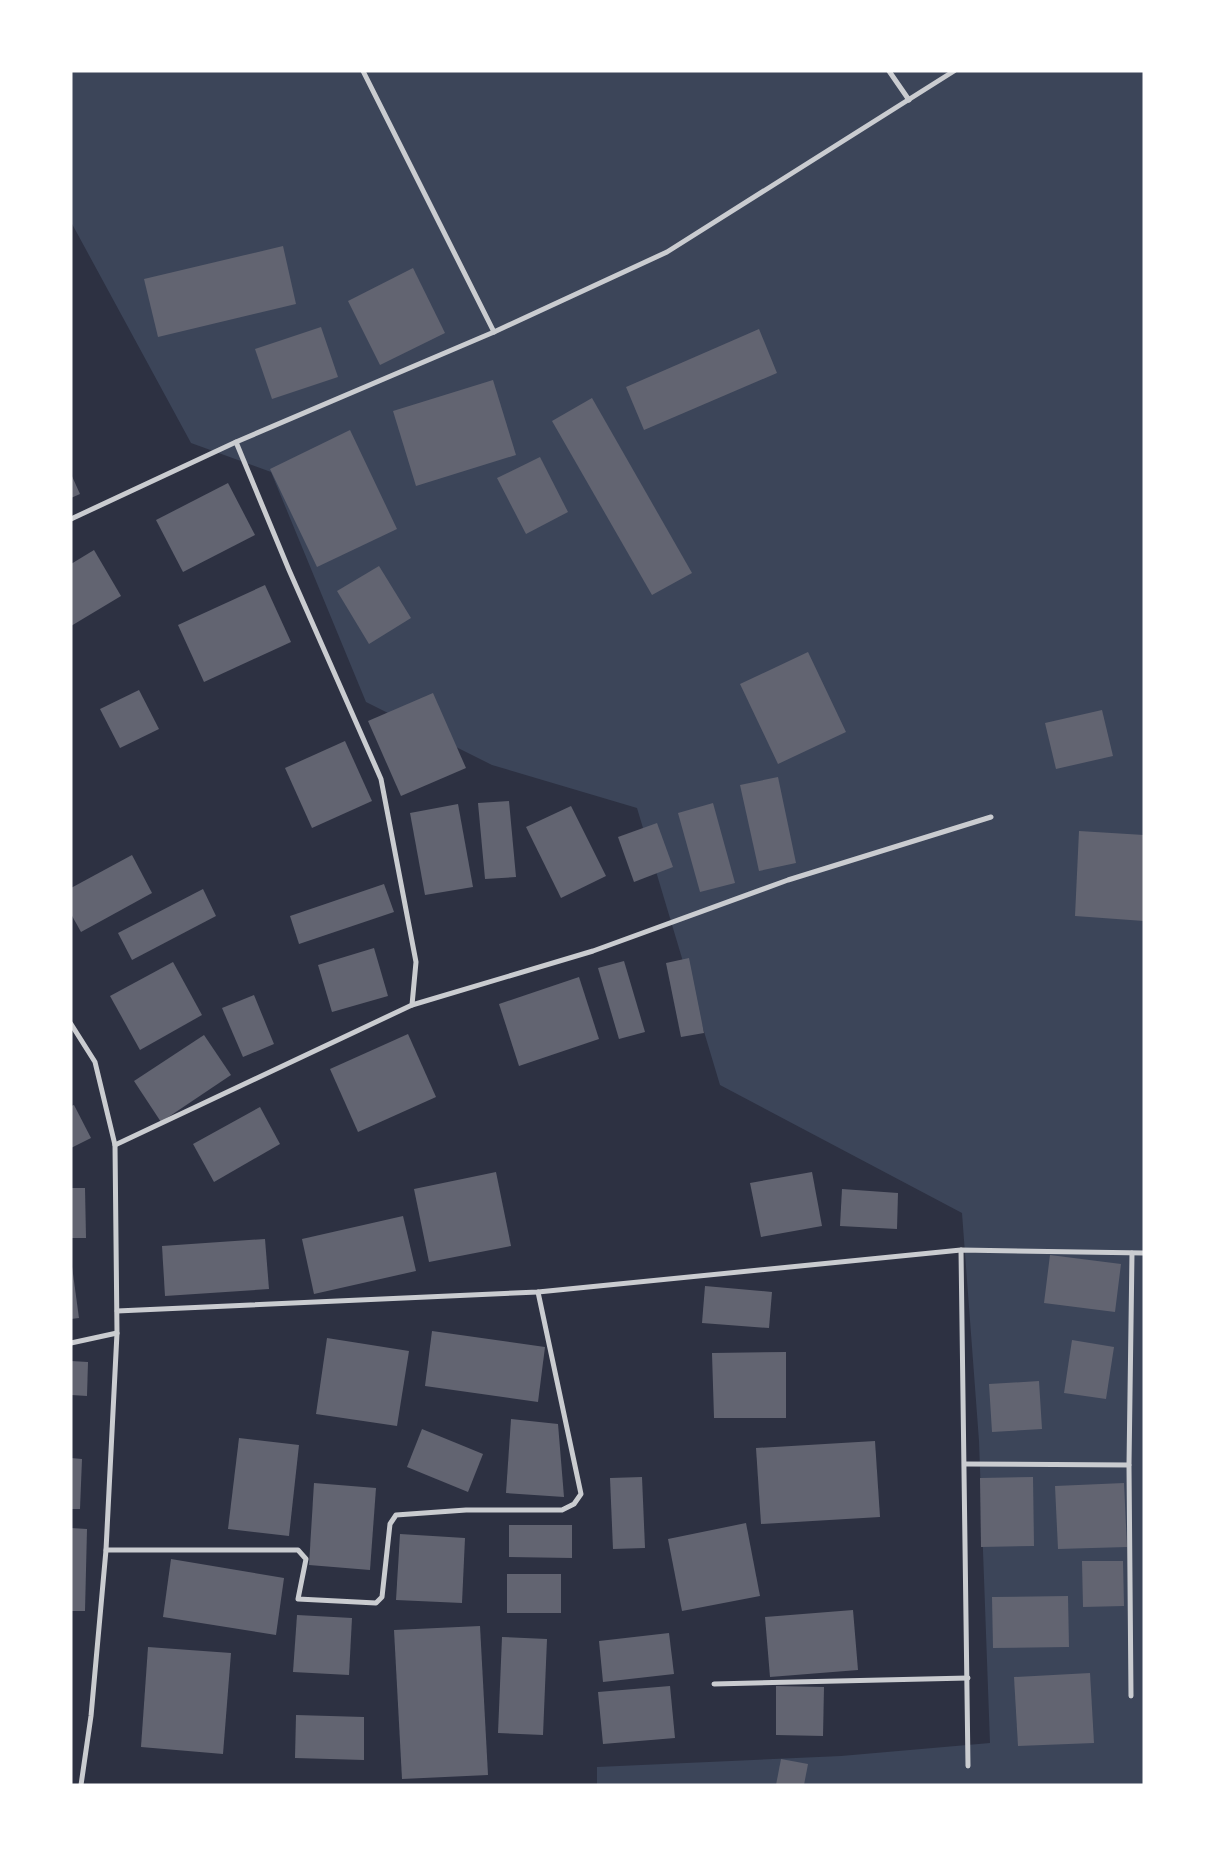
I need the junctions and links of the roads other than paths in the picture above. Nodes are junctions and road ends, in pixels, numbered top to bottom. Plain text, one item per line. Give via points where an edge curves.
1 (363, 71) edge
2 (889, 71) edge
3 (954, 71) edge
4 (909, 100) junction
5 (494, 332) junction
6 (236, 442) junction
7 (71, 519) edge
8 (991, 817) dead end
9 (412, 1005) junction
10 (71, 1024) edge
11 (115, 1144) junction
12 (961, 1250) junction
13 (1132, 1253) junction
14 (1144, 1253) edge
15 (538, 1292) junction
16 (117, 1311) junction
17 (117, 1333) junction
18 (71, 1343) edge
19 (965, 1464) junction
20 (1129, 1465) junction
21 (106, 1550) junction
22 (968, 1678) junction
23 (714, 1684) dead end
24 (1131, 1696) dead end
25 (968, 1766) dead end
26 (81, 1785) edge

1 - 5 street
2 - 4 street
3 - 4 street
4 - 5 street via 667,252
5 - 6 street
6 - 7 street
6 - 9 street via 381,779 416,962
8 - 9 street via 788,880 593,951
9 - 11 street
10 - 11 street via 95,1062
11 - 16 street
12 - 13 street
12 - 15 street
12 - 19 street
13 - 14 street
13 - 20 street
15 - 16 street
15 - 21 street via 581,1494 574,1504 562,1510 466,1510 396,1515 390,1524 382,1597 376,1603 298,1599 306,1559 298,1550
16 - 17 street
17 - 18 street
17 - 21 street
19 - 20 street
19 - 22 street
20 - 24 street
21 - 26 street
22 - 23 street
22 - 25 street

